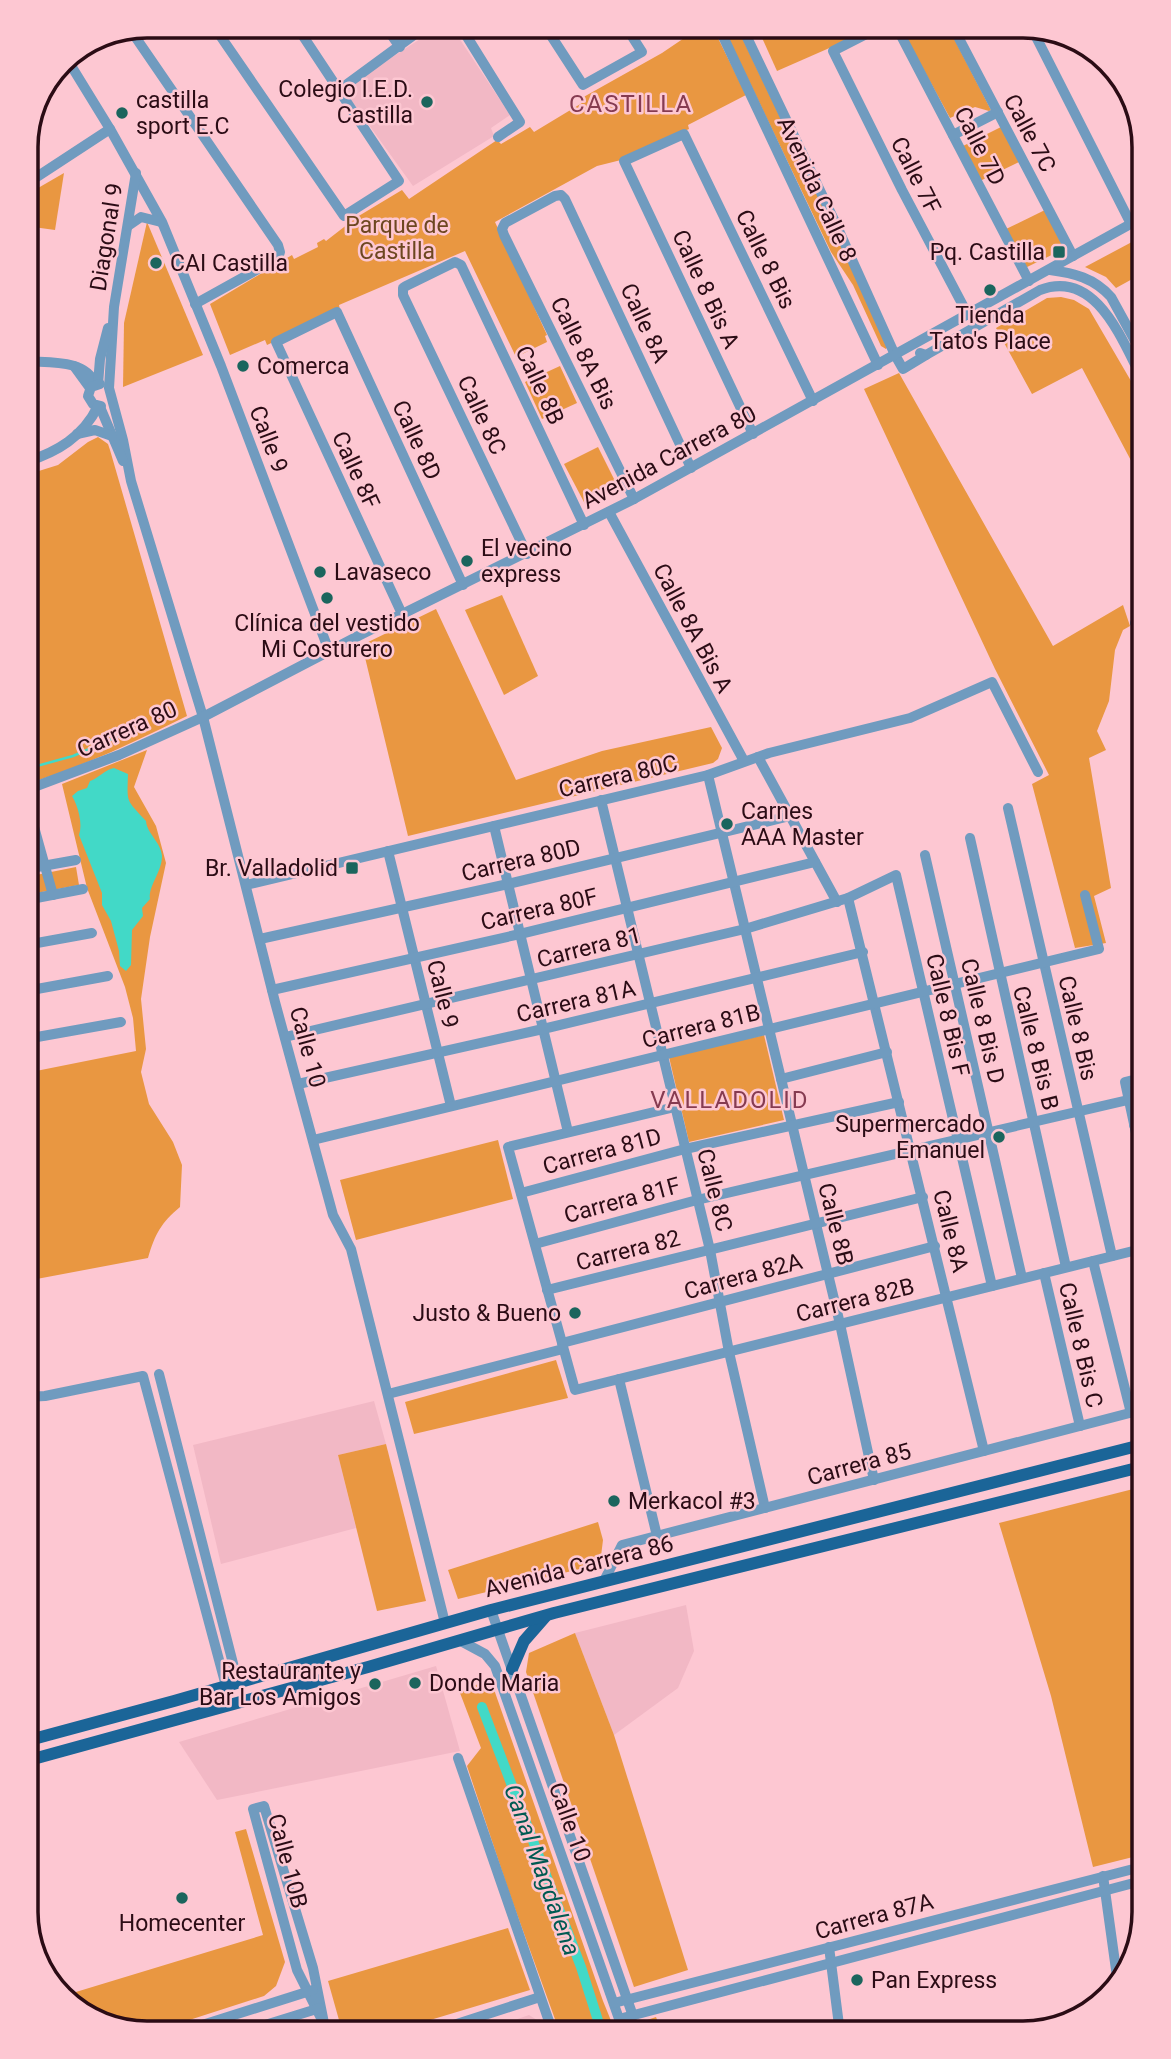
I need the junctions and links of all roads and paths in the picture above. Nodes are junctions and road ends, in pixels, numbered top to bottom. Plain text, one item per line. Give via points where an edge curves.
1 (222, 38) edge
2 (304, 38) edge
3 (394, 38) edge
4 (410, 38) edge
5 (468, 38) edge
6 (553, 38) edge
7 (137, 39) edge
8 (633, 39) edge
9 (724, 39) edge
10 (748, 39) edge
11 (857, 39) edge
12 (903, 39) edge
13 (959, 39) edge
14 (1038, 40) edge
15 (400, 47) junction
16 (71, 71) edge
17 (339, 90) junction
18 (998, 112) junction
19 (110, 129) junction
20 (953, 135) junction
21 (498, 137) dead end
22 (624, 161) joint
23 (136, 173) junction
24 (39, 176) edge
25 (162, 222) junction
26 (505, 223) joint
27 (1131, 224) joint
28 (128, 226) junction
29 (1073, 256) junction
30 (1048, 270) junction
31 (1028, 281) junction
32 (403, 291) joint
33 (195, 304) junction
34 (114, 307) junction
35 (968, 315) junction
36 (1132, 335) edge
37 (276, 342) joint
38 (912, 346) junction
39 (895, 355) junction
40 (926, 355) junction
41 (100, 359) junction
42 (1132, 360) edge
43 (39, 363) edge
44 (878, 365) junction
45 (77, 367) junction
46 (94, 385) junction
47 (110, 393) junction
48 (813, 401) junction
49 (96, 405) junction
50 (753, 434) junction
51 (75, 436) junction
52 (112, 436) junction
53 (39, 458) edge
54 (691, 468) junction
55 (131, 481) junction
56 (634, 499) junction
57 (609, 512) junction
58 (584, 525) junction
59 (527, 554) junction
60 (463, 585) junction
61 (402, 614) junction
62 (329, 651) junction
63 (203, 717) junction
64 (758, 757) junction
65 (744, 761) junction
66 (1038, 772) dead end
67 (708, 775) junction
68 (39, 785) edge
69 (601, 800) junction
70 (1008, 808) dead end
71 (790, 816) junction
72 (494, 826) junction
73 (722, 833) junction
74 (970, 838) dead end
75 (39, 843) edge
76 (388, 851) junction
77 (925, 855) dead end
78 (615, 858) junction
79 (76, 860) dead end
80 (815, 862) junction
81 (45, 866) junction
82 (39, 867) edge
83 (896, 875) joint
84 (734, 882) junction
85 (508, 884) junction
86 (246, 885) junction
87 (83, 889) dead end
88 (53, 895) junction
89 (1085, 895) dead end
90 (39, 898) edge
91 (848, 898) junction
92 (836, 902) junction
93 (402, 907) junction
94 (627, 908) junction
95 (745, 929) junction
96 (92, 933) dead end
97 (520, 934) junction
98 (260, 939) junction
99 (39, 943) edge
100 (863, 952) junction
101 (638, 955) junction
102 (415, 958) junction
103 (1043, 963) junction
104 (999, 973) junction
105 (108, 976) dead end
106 (757, 978) junction
107 (531, 981) junction
108 (956, 984) junction
109 (39, 989) edge
110 (272, 990) junction
111 (923, 992) junction
112 (426, 1004) junction
113 (650, 1004) junction
114 (874, 1004) junction
115 (121, 1022) dead end
116 (543, 1029) junction
117 (769, 1030) junction
118 (38, 1037) edge
119 (285, 1037) junction
120 (887, 1052) junction
121 (438, 1053) junction
122 (662, 1055) junction
123 (781, 1079) junction
124 (1132, 1080) edge
125 (556, 1081) junction
126 (298, 1084) junction
127 (1128, 1100) junction
128 (899, 1102) junction
129 (451, 1106) junction
130 (675, 1107) junction
131 (1132, 1109) edge
132 (1079, 1112) junction
133 (1034, 1122) junction
134 (792, 1127) junction
135 (568, 1132) junction
136 (988, 1132) junction
137 (313, 1140) junction
138 (958, 1140) junction
139 (685, 1149) junction
140 (911, 1150) junction
141 (804, 1175) junction
142 (521, 1193) junction
143 (922, 1197) junction
144 (697, 1200) junction
145 (816, 1224) junction
146 (535, 1244) junction
147 (934, 1246) junction
148 (710, 1250) junction
149 (1132, 1251) edge
150 (1112, 1256) junction
151 (1093, 1261) junction
152 (1066, 1267) junction
153 (1044, 1273) junction
154 (828, 1274) junction
155 (1022, 1279) junction
156 (992, 1286) junction
157 (547, 1290) junction
158 (947, 1297) junction
159 (720, 1302) junction
160 (840, 1324) junction
161 (563, 1346) junction
162 (729, 1352) junction
163 (159, 1374) dead end
164 (619, 1379) junction
165 (388, 1394) junction
166 (38, 1396) edge
167 (1131, 1413) joint
168 (1080, 1426) junction
169 (1132, 1447) edge
170 (984, 1451) junction
171 (1132, 1469) edge
172 (874, 1480) junction
173 (765, 1508) junction
174 (657, 1536) junction
175 (604, 1581) junction
176 (491, 1610) junction
177 (548, 1614) junction
178 (445, 1623) junction
179 (498, 1629) junction
180 (459, 1640) junction
181 (512, 1669) junction
182 (232, 1684) junction
183 (38, 1738) edge
184 (38, 1758) edge
185 (458, 1758) dead end
186 (1132, 1869) edge
187 (1103, 1876) junction
188 (1132, 1883) edge
189 (1106, 1890) junction
190 (829, 1947) junction
191 (831, 1963) junction
192 (1116, 1968) edge
193 (312, 1990) junction
194 (540, 1997) junction
195 (627, 2000) junction
196 (614, 2003) junction
197 (318, 2008) junction
198 (633, 2016) junction
199 (215, 2020) edge
200 (278, 2020) edge
201 (322, 2020) edge
202 (468, 2020) edge
203 (548, 2020) edge
204 (619, 2020) joint
205 (838, 2021) edge

1 - 17 street via 344,216 399,181
2 - 17 street
3 - 15 street
4 - 15 street
5 - 21 street via 520,121
6 - 8 street via 583,85 642,52
7 - 33 street via 280,251 278,258
9 - 44 street, Avenida Calle 8
10 - 39 street, Avenida Calle 8
11 - 35 street, Calle 7F via 833,51
12 - 20 street, Calle 7D
13 - 18 street, Calle 7C
14 - 27 street
15 - 17 street
16 - 19 street, Calle 9
18 - 20 street
18 - 29 street, Calle 7C
19 - 23 street, Calle 9
19 - 24 street
20 - 31 street, Calle 7D
22 - 48 street, Calle 8 Bis via 684,134
22 - 50 street, Calle 8 Bis A
23 - 25 street, Calle 9
23 - 28 street, Diagonal 9
25 - 28 street via 141,217
25 - 33 street, Calle 9
26 - 54 street, Calle 8A via 561,195
26 - 56 street, Calle 8A Bis via 504,235
27 - 29 street, Avenida Carrera 80
28 - 34 street, Diagonal 9
29 - 30 street, Avenida Carrera 80
30 - 31 street, Avenida Carrera 80
30 - 36 street via 1079,275 1104,289
31 - 35 street, Avenida Carrera 80
32 - 58 street, Calle 8B via 460,263
32 - 59 street, Calle 8C
33 - 62 street, Calle 9
34 - 41 street, Diagonal 9
34 - 47 street, Diagonal 9
35 - 38 street, Avenida Carrera 80
37 - 60 street, Calle 8D via 337,312
37 - 61 street, Calle 8F
38 - 39 street, Avenida Carrera 80
38 - 40 street
39 - 40 street via 903,369
39 - 44 street, Avenida Carrera 80
40 - 42 street via 1040,290 1063,285 1096,301
41 - 45 street
41 - 46 street, Diagonal 9
43 - 45 street
44 - 48 street, Avenida Carrera 80
45 - 46 street via 93,378
46 - 47 street
46 - 49 street, Diagonal 9 via 88,396
47 - 49 street via 109,402
47 - 55 street, Calle 10
48 - 50 street, Avenida Carrera 80
49 - 51 street
49 - 52 street, Calle 10
50 - 54 street, Avenida Carrera 80
51 - 52 street via 95,430
51 - 53 street
52 - 55 street, Calle 10
54 - 56 street, Avenida Carrera 80
55 - 63 street, Calle 10
56 - 57 street, Avenida Carrera 80
57 - 58 street, Avenida Carrera 80
57 - 65 street, Calle 8A Bis A
58 - 59 street, Avenida Carrera 80
59 - 60 street, Avenida Carrera 80
60 - 61 street, Avenida Carrera 80
61 - 62 street, Avenida Carrera 80
62 - 63 street, Avenida Carrera 80
63 - 68 street, Carrera 80
63 - 86 street, Calle 10
64 - 65 street, Carrera 80C
64 - 66 street, Carrera 80C via 910,718 992,682
64 - 71 street
65 - 67 street, Carrera 80C
67 - 69 street, Carrera 80C
67 - 73 street, Calle 8B
69 - 72 street, Carrera 80C
69 - 78 street, Calle 8C
70 - 103 street, Calle 8 Bis
71 - 73 street, Carrera 80D
71 - 80 street
72 - 76 street, Carrera 80C
72 - 85 street
73 - 78 street, Carrera 80D
73 - 84 street, Calle 8B
74 - 104 street, Calle 8 Bis B
75 - 81 street
76 - 86 street, Carrera 80C
76 - 93 street, Calle 9
77 - 108 street, Calle 8 Bis D
78 - 85 street, Carrera 80D
78 - 94 street, Calle 8C
79 - 81 street
80 - 84 street, Carrera 80F
80 - 92 street
81 - 82 street
81 - 88 street
83 - 91 street, Carrera 81
83 - 111 street, Calle 8 Bis F
84 - 94 street, Carrera 80F
84 - 95 street, Calle 8B
85 - 93 street, Carrera 80D
85 - 97 street
86 - 98 street, Calle 10
87 - 88 street
88 - 90 street
89 - 103 street, Carrera 81B via 1099,949
91 - 92 street, Carrera 81
91 - 100 street, Calle 8A
92 - 95 street, Carrera 81
93 - 98 street, Carrera 80D
93 - 102 street, Calle 9
94 - 97 street, Carrera 80F
94 - 101 street, Calle 8C
95 - 101 street, Carrera 81
95 - 106 street, Calle 8B
96 - 99 street
97 - 102 street, Carrera 80F
97 - 107 street
98 - 110 street, Calle 10
100 - 106 street, Carrera 81A
100 - 114 street, Calle 8A
101 - 107 street, Carrera 81
101 - 113 street, Calle 8C
102 - 110 street, Carrera 80F
102 - 112 street, Calle 9
103 - 104 street, Carrera 81B
103 - 132 street, Calle 8 Bis
104 - 108 street, Carrera 81B
104 - 133 street, Calle 8 Bis B
105 - 109 street
106 - 113 street, Carrera 81A
106 - 117 street, Calle 8B
107 - 112 street, Carrera 81
107 - 116 street
108 - 111 street, Carrera 81B
108 - 136 street, Calle 8 Bis D
110 - 119 street, Calle 10
111 - 114 street, Carrera 81B
111 - 138 street, Calle 8 Bis F
112 - 119 street, Carrera 81
112 - 121 street, Calle 9
113 - 116 street, Carrera 81A
113 - 122 street, Calle 8C
114 - 117 street, Carrera 81B
114 - 120 street, Calle 8A
115 - 118 street
116 - 121 street, Carrera 81A
116 - 125 street
117 - 122 street, Carrera 81B
117 - 123 street, Calle 8B
119 - 126 street, Calle 10
120 - 123 street
120 - 128 street, Calle 8A
121 - 126 street, Carrera 81A
121 - 129 street, Calle 9
122 - 125 street, Carrera 81B
122 - 130 street, Calle 8C
123 - 134 street, Calle 8B
124 - 127 street via 1125,1082
125 - 129 street, Carrera 81B
125 - 135 street
126 - 137 street, Calle 10
127 - 131 street
127 - 132 street, Carrera 81F
128 - 134 street, Carrera 81D
128 - 140 street, Calle 8A
129 - 137 street, Carrera 81B
130 - 135 street
130 - 139 street, Calle 8C
132 - 133 street, Carrera 81F
132 - 150 street, Calle 8 Bis
133 - 136 street, Carrera 81F
133 - 152 street, Calle 8 Bis B
134 - 139 street, Carrera 81D
134 - 141 street, Calle 8B
135 - 142 street via 508,1147
136 - 138 street, Carrera 81F
136 - 155 street, Calle 8 Bis D
137 - 165 street, Calle 10 via 333,1215 351,1249
138 - 140 street, Carrera 81F
138 - 156 street, Calle 8 Bis F
139 - 142 street, Carrera 81D
139 - 144 street, Calle 8C
140 - 141 street, Carrera 81F
140 - 143 street, Calle 8A
141 - 144 street, Carrera 81F
141 - 145 street, Calle 8B
142 - 146 street
143 - 145 street, Carrera 82
143 - 147 street, Calle 8A
144 - 146 street, Carrera 81F
144 - 148 street, Calle 8C
145 - 148 street, Carrera 82
145 - 154 street, Calle 8B
146 - 157 street
147 - 154 street, Carrera 82A
147 - 158 street, Calle 8A
148 - 157 street, Carrera 82
148 - 159 street, Calle 8C
149 - 150 street, Carrera 82B
150 - 151 street, Carrera 82B
151 - 152 street, Carrera 82B
151 - 167 street
152 - 153 street, Carrera 82B
153 - 155 street, Carrera 82B
153 - 168 street, Calle 8 Bis C
154 - 159 street, Carrera 82A
154 - 160 street, Calle 8B
155 - 156 street, Carrera 82B
156 - 158 street, Carrera 82B
157 - 161 street
158 - 160 street, Carrera 82B
158 - 170 street, Calle 8A
159 - 161 street, Carrera 82A
159 - 162 street, Calle 8C
160 - 162 street, Carrera 82B
160 - 172 street, Calle 8B
161 - 164 street, Carrera 82B via 575,1390
161 - 165 street, Carrera 82A
162 - 164 street, Carrera 82B
162 - 173 street, Calle 8C
163 - 182 street
164 - 174 street
165 - 178 street, Calle 10
166 - 182 street via 143,1376
167 - 168 street, Carrera 85
168 - 170 street, Carrera 85
169 - 175 main road, Avenida Carrera 86
170 - 172 street, Carrera 85
171 - 177 main road, Avenida Carrera 86
172 - 173 street, Carrera 85
173 - 174 street, Carrera 85
174 - 175 street, Carrera 85 via 622,1545
175 - 176 main road, Avenida Carrera 86
176 - 178 main road, Avenida Carrera 86
176 - 179 street, Calle 10
177 - 179 main road, Avenida Carrera 86
177 - 181 main road via 524,1641
178 - 182 main road, Avenida Carrera 86
179 - 180 main road, Avenida Carrera 86
179 - 181 street, Calle 10
180 - 184 main road, Avenida Carrera 86
180 - 196 street, Calle 10 via 485,1654 495,1666
181 - 195 street, Calle 10
182 - 183 main road, Avenida Carrera 86
185 - 194 street
186 - 187 street, Carrera 87A
187 - 189 street
187 - 190 street, Carrera 87A
188 - 189 street, Carrera 87A
189 - 191 street, Carrera 87A
189 - 192 street
190 - 191 street
190 - 195 street, Carrera 87A
191 - 198 street, Carrera 87A
191 - 205 street
193 - 193 street, Calle 10B via 313,1968 264,1806 253,1809 298,1970
193 - 197 street, Calle 10B
193 - 199 street
194 - 202 street
194 - 203 street
195 - 196 street, Carrera 87A
195 - 198 street, Calle 10
196 - 204 street, Calle 10
197 - 200 street
197 - 201 street, Calle 10B
198 - 204 street, Carrera 87A

